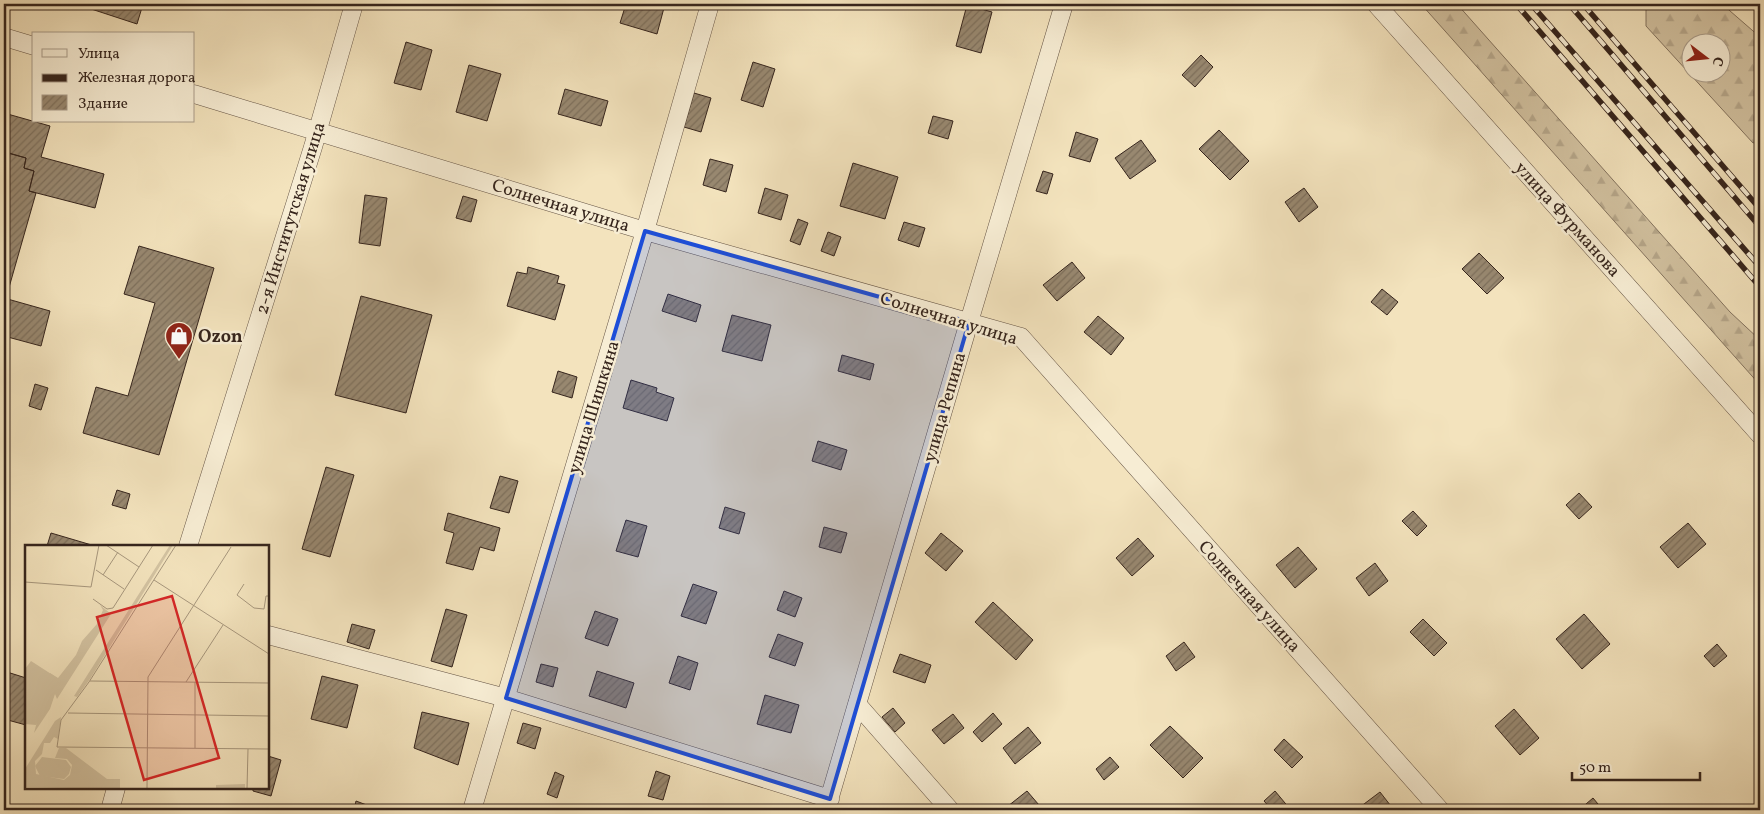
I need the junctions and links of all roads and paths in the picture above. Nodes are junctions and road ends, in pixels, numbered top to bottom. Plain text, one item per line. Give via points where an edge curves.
1 (354, 4) edge
2 (710, 4) edge
3 (1064, 4) edge
4 (1376, 4) edge
5 (4, 38) edge
6 (32, 45) edge
7 (195, 94) edge
8 (309, 129) junction
9 (645, 231) junction
10 (969, 322) junction
11 (1760, 435) edge
12 (188, 545) edge
13 (269, 635) edge
14 (506, 698) junction
15 (857, 704) junction
16 (116, 789) edge
17 (828, 804) edge
18 (110, 810) edge
19 (472, 810) edge
20 (950, 810) edge
21 (1440, 810) edge

1 - 8 street, 2-я Институтская улица
2 - 9 street, улица Шишкина
3 - 10 street, улица Репина
4 - 11 street, улица Фурманова
5 - 6 street
7 - 8 street, Солнечная улица
8 - 9 street, Солнечная улица
8 - 12 street, 2-я Институтская улица
9 - 10 street, Солнечная улица
9 - 14 street, улица Шишкина
10 - 15 street, улица Репина
10 - 21 street, Солнечная улица via 1021,337
13 - 14 street
14 - 17 street
14 - 19 street, улица Шишкина
15 - 17 street, улица Репина
15 - 20 street
16 - 18 street

